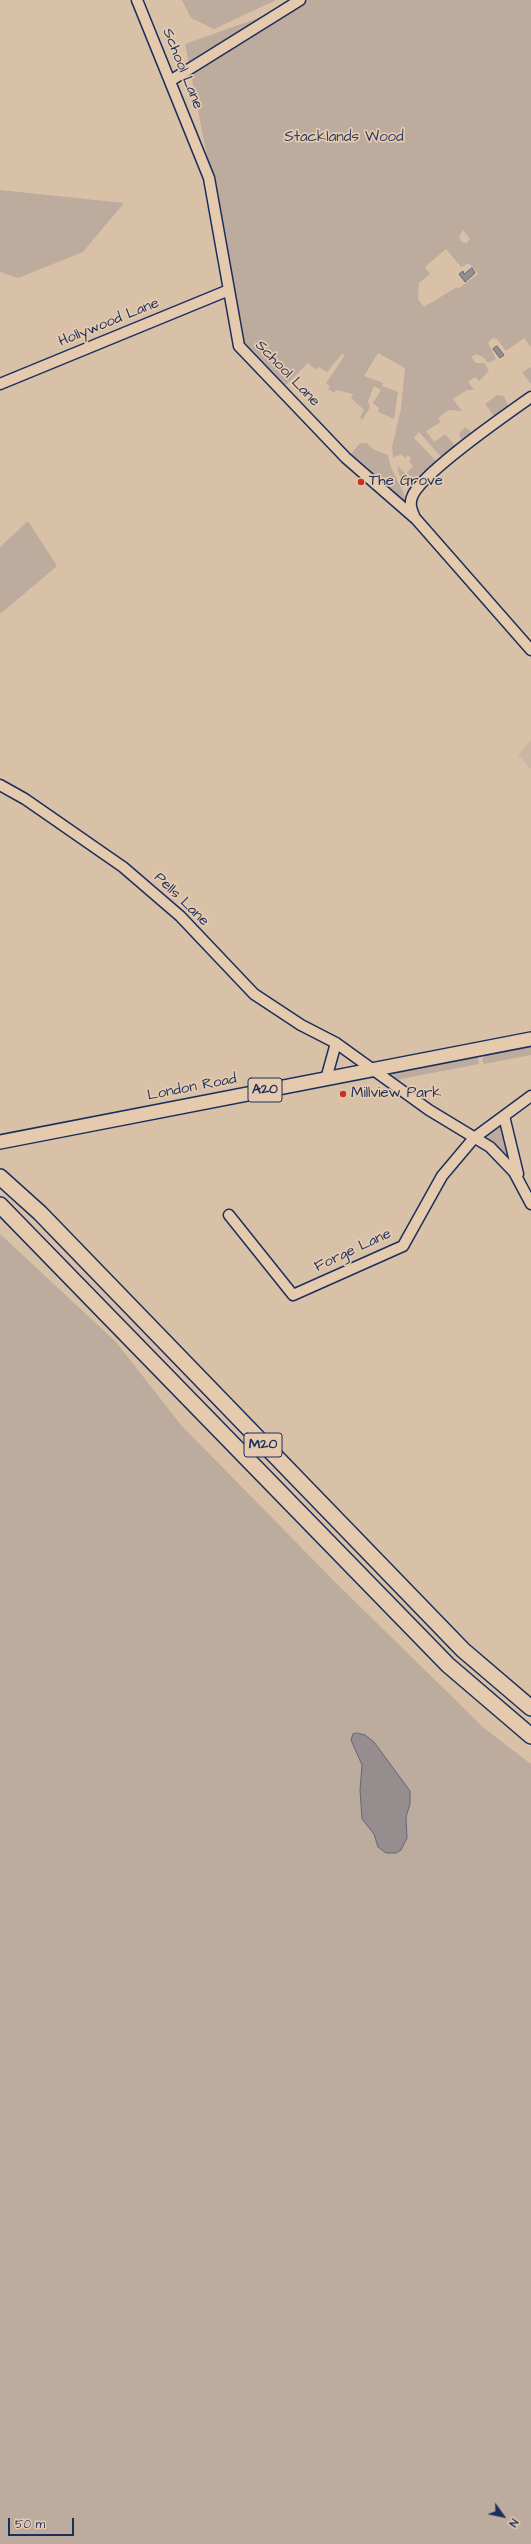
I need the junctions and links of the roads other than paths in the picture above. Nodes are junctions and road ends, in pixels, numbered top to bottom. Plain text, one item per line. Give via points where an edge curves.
1 (137, 0) edge
2 (300, 0) edge
3 (170, 81) junction
4 (229, 290) junction
5 (0, 384) edge
6 (531, 397) edge
7 (416, 519) junction
8 (531, 650) edge
9 (0, 785) edge
10 (531, 1039) edge
11 (336, 1043) junction
12 (374, 1070) junction
13 (326, 1079) junction
14 (531, 1096) edge
15 (504, 1116) junction
16 (474, 1138) junction
17 (0, 1142) edge
18 (0, 1177) edge
19 (518, 1178) junction
20 (531, 1204) edge
21 (0, 1205) edge
22 (229, 1215) dead end
23 (531, 1708) edge
24 (531, 1736) edge

1 - 3 street, School Lane
2 - 3 street
3 - 4 street, School Lane via 209,178
4 - 5 street, Hollywood Lane
4 - 7 street, School Lane via 239,346 346,458
6 - 7 street via 443,464 415,490 411,498 411,510
7 - 8 street, School Lane
9 - 11 street, Pells Lane via 25,799 123,867 180,916 254,994 300,1025
10 - 12 main road, London Road / A20
11 - 12 street, Pells Lane
11 - 13 street
12 - 13 main road, London Road / A20
12 - 16 street, Pells Lane
13 - 17 main road, London Road / A20
14 - 15 street, Forge Lane
15 - 16 street, Forge Lane
15 - 19 street
16 - 19 street, Pells Lane via 496,1152
16 - 22 street, Forge Lane via 442,1176 402,1246 293,1295
18 - 23 highway, M20 via 40,1213 463,1650
19 - 20 street
21 - 24 highway, M20 via 448,1665

